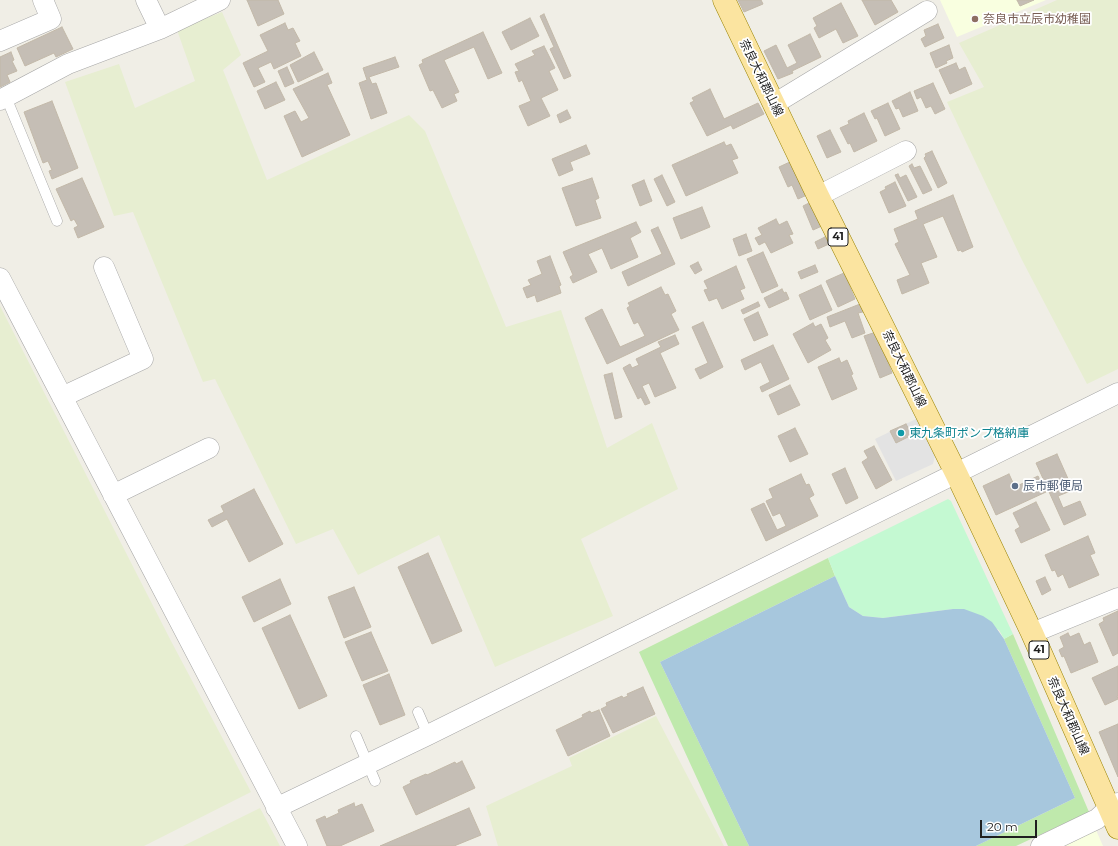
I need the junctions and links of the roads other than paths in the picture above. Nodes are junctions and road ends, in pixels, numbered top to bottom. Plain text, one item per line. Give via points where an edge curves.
1 (43, 0) edge
2 (146, 0) edge
3 (220, 0) edge
4 (724, 0) edge
5 (927, 10) dead end
6 (160, 29) junction
7 (0, 41) edge
8 (3, 99) edge
9 (774, 104) junction
10 (906, 151) dead end
11 (818, 196) junction
12 (57, 221) dead end
13 (104, 267) dead end
14 (0, 278) edge
15 (1118, 393) edge
16 (62, 398) junction
17 (208, 448) dead end
18 (956, 473) junction
19 (113, 495) junction
20 (1118, 598) edge
21 (1032, 633) junction
22 (418, 712) dead end
23 (428, 735) junction
24 (356, 736) dead end
25 (372, 772) junction
26 (1113, 806) edge
27 (276, 808) junction
28 (1118, 828) edge
29 (297, 846) edge
30 (1041, 846) edge

1 - 7 street via 51,19
2 - 6 street
3 - 6 street
4 - 9 main road, 奈良大和郡山線 / 41
5 - 9 street
6 - 8 street via 68,64
8 - 12 lane
9 - 11 main road, 奈良大和郡山線 / 41
10 - 11 street
11 - 18 main road, 奈良大和郡山線 / 41
13 - 16 street via 143,359
14 - 16 street
15 - 18 street
16 - 19 street
17 - 19 street
18 - 21 main road, 奈良大和郡山線 / 41
18 - 23 street
19 - 27 street
20 - 21 street
21 - 26 main road, 奈良大和郡山線 / 41
22 - 23 lane
23 - 25 street
24 - 25 lane
25 - 27 street
26 - 28 main road, 奈良大和郡山線 / 41
26 - 30 street via 1097,819
27 - 29 street

